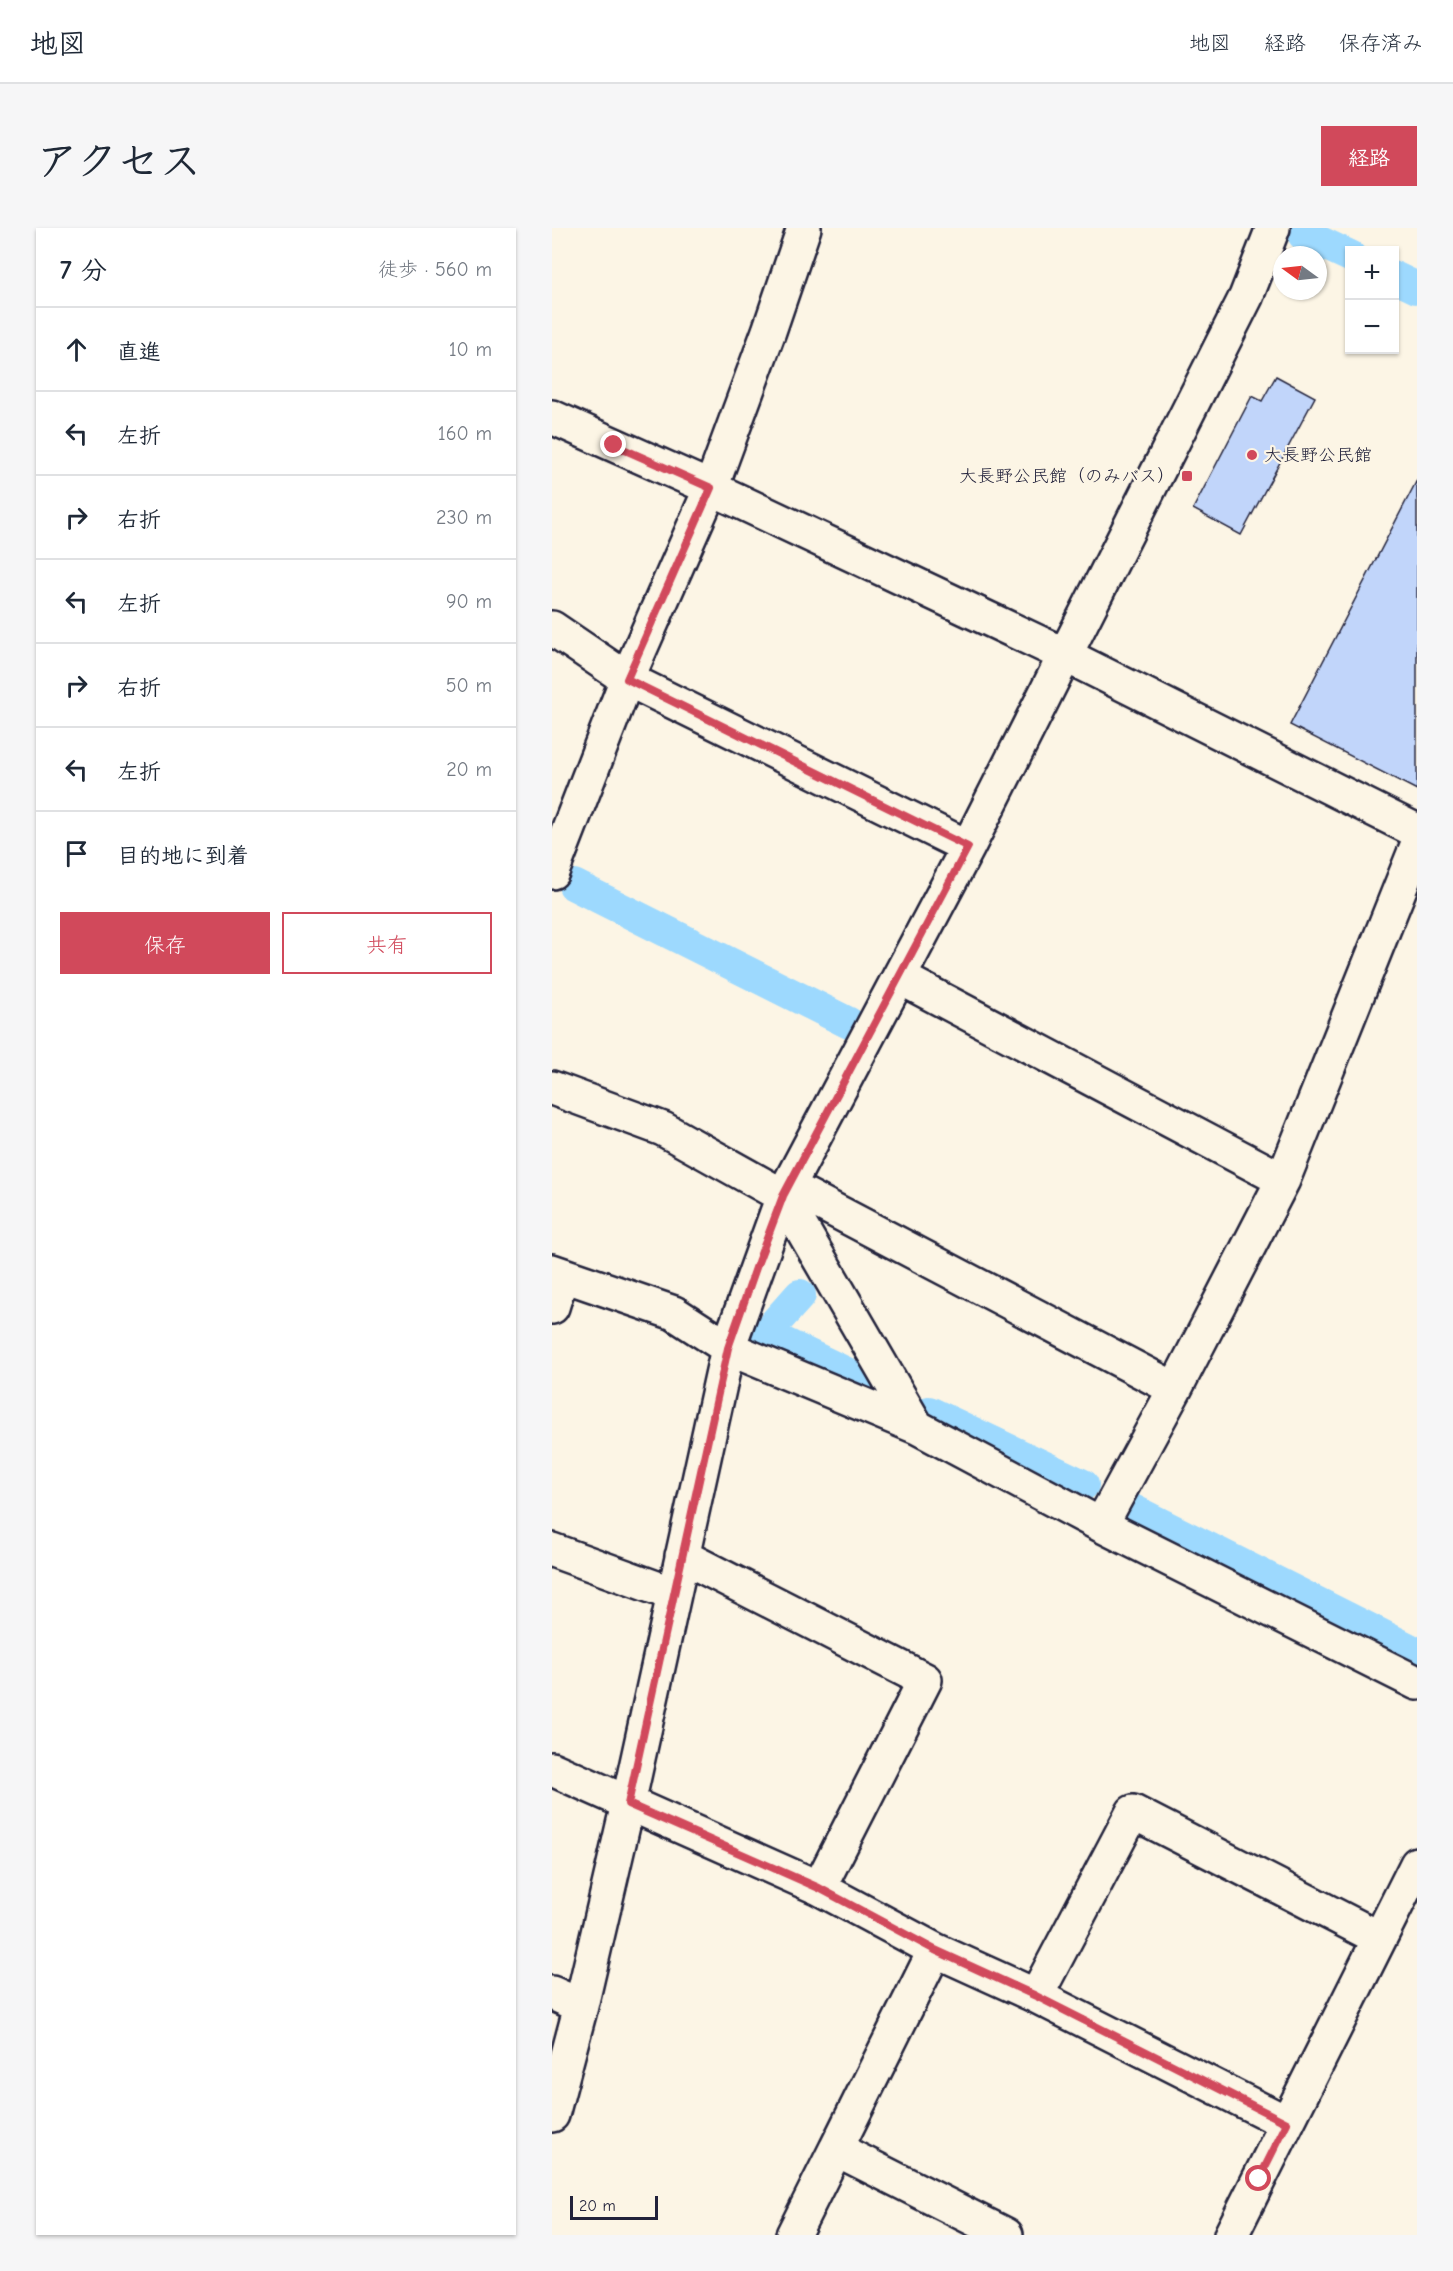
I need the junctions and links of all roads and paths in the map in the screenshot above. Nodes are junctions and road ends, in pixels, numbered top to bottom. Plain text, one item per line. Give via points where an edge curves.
1 (804, 228) edge
2 (1273, 228) edge
3 (552, 417) edge
4 (711, 488) junction
5 (552, 628) edge
6 (1065, 655) junction
7 (627, 679) junction
8 (1417, 831) edge
9 (1417, 846) edge
10 (968, 847) junction
11 (552, 872) edge
12 (898, 976) junction
13 (552, 1088) edge
14 (1283, 1180) junction
15 (785, 1191) junction
16 (557, 1273) edge
17 (552, 1306) edge
18 (728, 1348) junction
19 (1175, 1389) junction
20 (917, 1427) junction
21 (1101, 1525) junction
22 (552, 1550) edge
23 (682, 1556) junction
24 (673, 1594) junction
25 (1417, 1683) edge
26 (552, 1769) edge
27 (628, 1804) junction
28 (1417, 1864) edge
29 (819, 1888) junction
30 (1379, 1938) junction
31 (935, 1950) junction
32 (1036, 1996) junction
33 (566, 1999) edge
34 (552, 2115) edge
35 (1287, 2123) junction
36 (836, 2149) junction
37 (793, 2235) edge
38 (1006, 2235) edge
39 (1231, 2235) edge

1 - 4 street
2 - 6 street via 1246,297
3 - 4 street
4 - 6 street
4 - 7 street
5 - 7 street
6 - 8 street
6 - 10 street
7 - 10 street
7 - 11 street
9 - 14 street
10 - 12 street
12 - 14 street
12 - 15 street
13 - 15 street via 663,1130
14 - 19 street
15 - 18 street
15 - 19 street
15 - 20 street
16 - 17 street
16 - 18 street via 674,1313
18 - 20 street
18 - 23 street
19 - 21 street
20 - 21 street
21 - 25 street
22 - 24 street
23 - 24 street
23 - 29 street via 925,1680
24 - 27 street
26 - 27 street
27 - 29 street
27 - 33 street
28 - 30 street
29 - 31 street
30 - 32 street via 1133,1812
30 - 35 street
31 - 32 street
31 - 36 street
32 - 35 street
33 - 34 street
35 - 39 street
36 - 37 street
36 - 38 street

